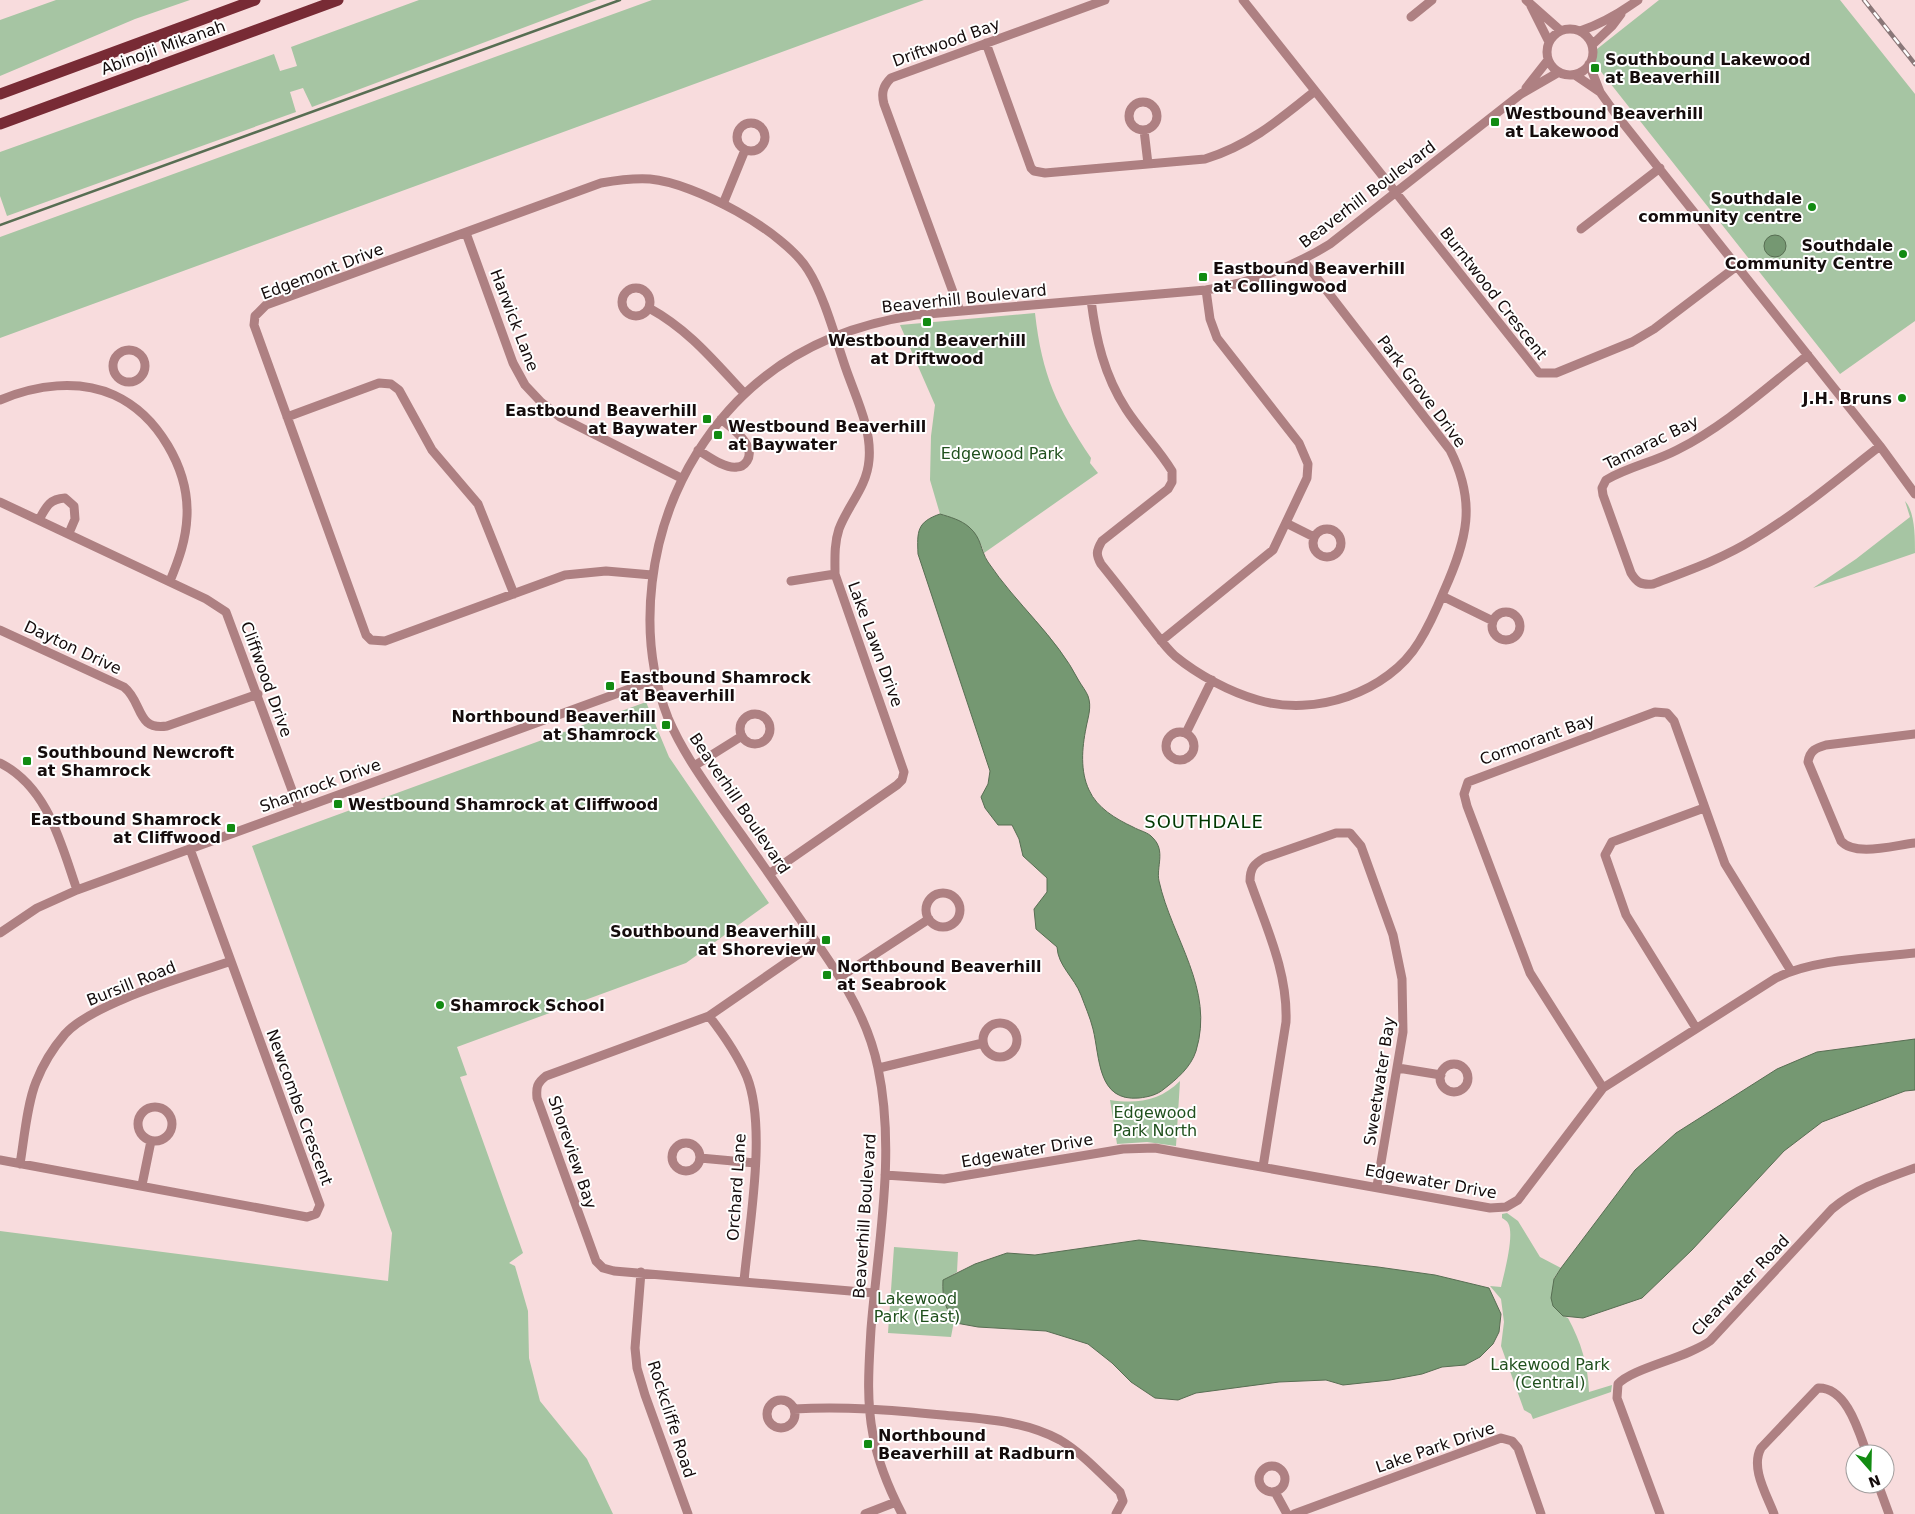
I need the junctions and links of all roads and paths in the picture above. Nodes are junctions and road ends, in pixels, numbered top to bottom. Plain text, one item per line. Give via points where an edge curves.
1 (255, 0) edge
2 (338, 0) edge
3 (1105, 0) edge
4 (1243, 0) edge
5 (1432, 0) edge
6 (1638, 0) edge
7 (1529, 3) edge
8 (1622, 11) junction
9 (1411, 17) dead end
10 (1560, 30) junction
11 (1580, 31) junction
12 (1549, 42) junction
13 (986, 43) junction
14 (1592, 44) junction
15 (1548, 60) junction
16 (1589, 64) junction
17 (1559, 72) junction
18 (1575, 75) junction
19 (1315, 90) junction
20 (1600, 92) junction
21 (0, 94) edge
22 (1521, 94) junction
23 (0, 124) edge
24 (1144, 130) dead end
25 (745, 150) dead end
26 (1148, 164) junction
27 (1660, 168) junction
28 (1396, 194) junction
29 (722, 204) junction
30 (1581, 229) dead end
31 (466, 233) junction
32 (1303, 260) junction
33 (1737, 266) junction
34 (1206, 290) junction
35 (1091, 300) junction
36 (649, 308) dead end
37 (960, 312) junction
38 (834, 336) junction
39 (1808, 356) junction
40 (122, 380) dead end
41 (744, 393) junction
42 (115, 395) junction
43 (0, 400) edge
44 (287, 417) junction
45 (720, 419) junction
46 (1880, 446) junction
47 (698, 450) junction
48 (682, 478) junction
49 (1915, 494) edge
50 (0, 502) edge
51 (39, 520) junction
52 (1286, 523) junction
53 (69, 533) junction
54 (1314, 538) dead end
55 (835, 574) junction
56 (652, 576) junction
57 (791, 581) dead end
58 (170, 582) junction
59 (514, 594) junction
60 (1442, 596) junction
61 (1493, 621) dead end
62 (0, 630) edge
63 (1161, 641) junction
64 (657, 679) junction
65 (1212, 680) junction
66 (258, 694) junction
67 (1186, 733) dead end
68 (1915, 734) edge
69 (742, 736) dead end
70 (0, 763) edge
71 (694, 766) junction
72 (1704, 808) junction
73 (299, 809) junction
74 (1915, 842) edge
75 (190, 849) junction
76 (769, 874) junction
77 (78, 890) junction
78 (929, 919) dead end
79 (0, 933) edge
80 (816, 942) junction
81 (1915, 953) edge
82 (231, 961) junction
83 (1791, 971) junction
84 (840, 977) junction
85 (709, 1016) junction
86 (1696, 1028) junction
87 (983, 1044) dead end
88 (878, 1068) junction
89 (1398, 1068) junction
90 (1440, 1076) dead end
91 (1603, 1088) junction
92 (151, 1141) dead end
93 (700, 1158) dead end
94 (0, 1160) edge
95 (755, 1163) junction
96 (20, 1164) junction
97 (1263, 1166) junction
98 (1915, 1168) edge
99 (885, 1175) junction
100 (142, 1186) junction
101 (1377, 1186) junction
102 (641, 1272) junction
103 (744, 1281) junction
104 (874, 1293) junction
105 (870, 1408) junction
106 (794, 1409) dead end
107 (1863, 1444) edge
108 (1275, 1492) dead end
109 (1881, 1494) edge
110 (896, 1502) junction
111 (688, 1514) edge
112 (865, 1514) edge
113 (902, 1514) edge
114 (1116, 1514) edge
115 (1287, 1514) edge
116 (1294, 1514) edge
117 (1541, 1514) edge
118 (1660, 1514) edge
119 (1774, 1514) edge
120 (1888, 1514) edge

1 - 21 main road, Abinojii Mikanah
2 - 23 main road, Abinojii Mikanah
3 - 13 street, Driftwood Bay
4 - 19 street
5 - 9 street
6 - 8 street
7 - 10 street
7 - 12 street
8 - 11 street
8 - 14 street via 1612,26
10 - 11 street
10 - 12 street
11 - 14 street
12 - 15 street
13 - 26 street via 1034,170 1045,173
13 - 37 street, Driftwood Bay via 891,78 882,92
14 - 16 street
15 - 17 street
15 - 22 street, Beaverhill Boulevard
16 - 18 street
16 - 20 street
17 - 18 street
17 - 22 street, Beaverhill Boulevard
18 - 20 street
19 - 26 street via 1270,127 1228,152 1205,159
19 - 28 street
20 - 27 street
22 - 28 street, Beaverhill Boulevard
24 - 26 street
25 - 29 street
27 - 30 street
27 - 33 street
28 - 32 street, Beaverhill Boulevard via 1330,244
28 - 33 street, Burntwood Crescent via 1539,373 1556,373 1632,342
29 - 31 street, Edgemont Drive via 672,184 625,179 601,183
29 - 38 street, Edgemont Drive via 778,237 794,252 809,270
31 - 44 street, Edgemont Drive via 259,310 254,325
31 - 48 street, Harwick Lane via 513,363 525,385 560,417
32 - 34 street, Beaverhill Boulevard via 1260,278
32 - 60 street, Park Grove Drive via 1450,450 1458,466 1466,495 1467,520 1460,554
33 - 39 street
34 - 35 street, Beaverhill Boulevard
34 - 52 street via 1210,319 1217,338 1305,453 1307,478
35 - 37 street, Beaverhill Boulevard
35 - 63 street, Park Grove Drive via 1100,352 1115,390 1172,471 1168,489 1102,541 1097,556
36 - 41 street via 687,333
37 - 38 street, Beaverhill Boulevard via 885,319
38 - 41 street, Beaverhill Boulevard via 792,356
38 - 55 street, Lake Lawn Drive via 869,439 865,478 837,536
39 - 46 street
39 - 46 street, Tamarac Bay via 1722,422 1678,450 1606,480 1603,495 1637,582 1653,584 1714,561 1753,540 1798,511
40 - 42 street
41 - 45 street, Beaverhill Boulevard
42 - 43 street via 54,385
42 - 58 street via 161,434 177,461 185,488 185,544
44 - 59 street via 379,383 391,384 399,390 432,450 478,504
44 - 59 street, Edgemont Drive via 366,635 371,640 385,641
45 - 47 street, Beaverhill Boulevard
45 - 47 street via 745,442 749,450 745,464 738,468 728,466
46 - 49 street
47 - 48 street, Beaverhill Boulevard
48 - 56 street, Beaverhill Boulevard via 666,517
50 - 51 street, Cliffwood Drive
51 - 53 street, Cliffwood Drive
51 - 53 street via 54,499 65,498 74,506 75,519
52 - 54 street
52 - 63 street via 1266,558
53 - 58 street, Cliffwood Drive
55 - 57 street
55 - 76 street, Lake Lawn Drive via 904,772 897,785
56 - 59 street, Edgemont Drive via 606,570 586,571 565,575
56 - 64 street, Beaverhill Boulevard via 651,644
58 - 66 street, Cliffwood Drive via 226,612
60 - 61 street
60 - 65 street, Park Grove Drive via 1418,643 1398,667 1382,679 1348,695 1325,703 1281,705 1258,700
62 - 66 street, Dayton Drive via 124,687 145,721 156,728
63 - 65 street, Park Grove Drive via 1175,656
64 - 71 street, Beaverhill Boulevard via 668,718
64 - 73 street, Shamrock Drive
65 - 67 street
66 - 73 street, Cliffwood Drive
68 - 74 street via 1826,745 1816,748 1808,762 1840,841 1845,846 1858,850
69 - 71 street
70 - 77 street via 19,775 45,805
71 - 76 street, Beaverhill Boulevard
72 - 83 street, Cormorant Bay via 1732,877
72 - 86 street via 1612,842 1605,855 1626,915
72 - 91 street, Cormorant Bay via 1672,716 1662,712 1477,777 1464,788 1530,973
73 - 75 street, Shamrock Drive
75 - 77 street, Shamrock Drive
75 - 82 street, Newcombe Crescent
76 - 80 street, Beaverhill Boulevard
77 - 79 street, Shamrock Drive via 37,908
78 - 84 street
80 - 84 street, Beaverhill Boulevard
80 - 85 street, Shoreview Bay
81 - 83 street, Edgewater Drive
82 - 96 street, Bursill Road via 113,1004 66,1032 48,1055 35,1084
82 - 100 street, Newcombe Crescent via 320,1205 316,1214 307,1218
83 - 86 street, Edgewater Drive
84 - 88 street, Beaverhill Boulevard via 865,1022
85 - 95 street, Orchard Lane via 747,1078 757,1138
85 - 102 street, Shoreview Bay via 546,1076 536,1088 596,1261 603,1268 614,1271
86 - 91 street, Edgewater Drive
87 - 88 street
88 - 99 street, Beaverhill Boulevard via 886,1122
89 - 90 street
89 - 97 street, Sweetwater Bay via 1404,1008 1398,953 1358,839 1350,833 1336,833 1264,858 1254,865 1250,880 1279,962 1287,1004
89 - 101 street, Sweetwater Bay
91 - 101 street, Edgewater Drive via 1518,1200 1506,1207 1490,1208
92 - 100 street
93 - 95 street
94 - 96 street, Newcombe Crescent
95 - 103 street, Orchard Lane
96 - 100 street, Newcombe Crescent
97 - 99 street, Edgewater Drive via 1140,1148 944,1179
97 - 101 street, Edgewater Drive
98 - 118 street, Clearwater Road via 1848,1195 1710,1341 1688,1354 1629,1376 1618,1384 1617,1398
99 - 104 street, Beaverhill Boulevard
102 - 103 street, Shoreview Bay
102 - 111 street, Rockcliffe Road via 635,1348 637,1368
103 - 104 street, Shoreview Bay
104 - 105 street, Beaverhill Boulevard via 868,1378
105 - 106 street
105 - 110 street, Beaverhill Boulevard via 878,1456
105 - 114 street via 1009,1422 1060,1440 1120,1492 1123,1501
107 - 119 street via 1843,1402 1834,1392 1818,1388 1756,1456
108 - 115 street
109 - 120 street
110 - 112 street
110 - 113 street, Beaverhill Boulevard
116 - 117 street, Lake Park Drive via 1501,1438 1512,1441 1518,1448

